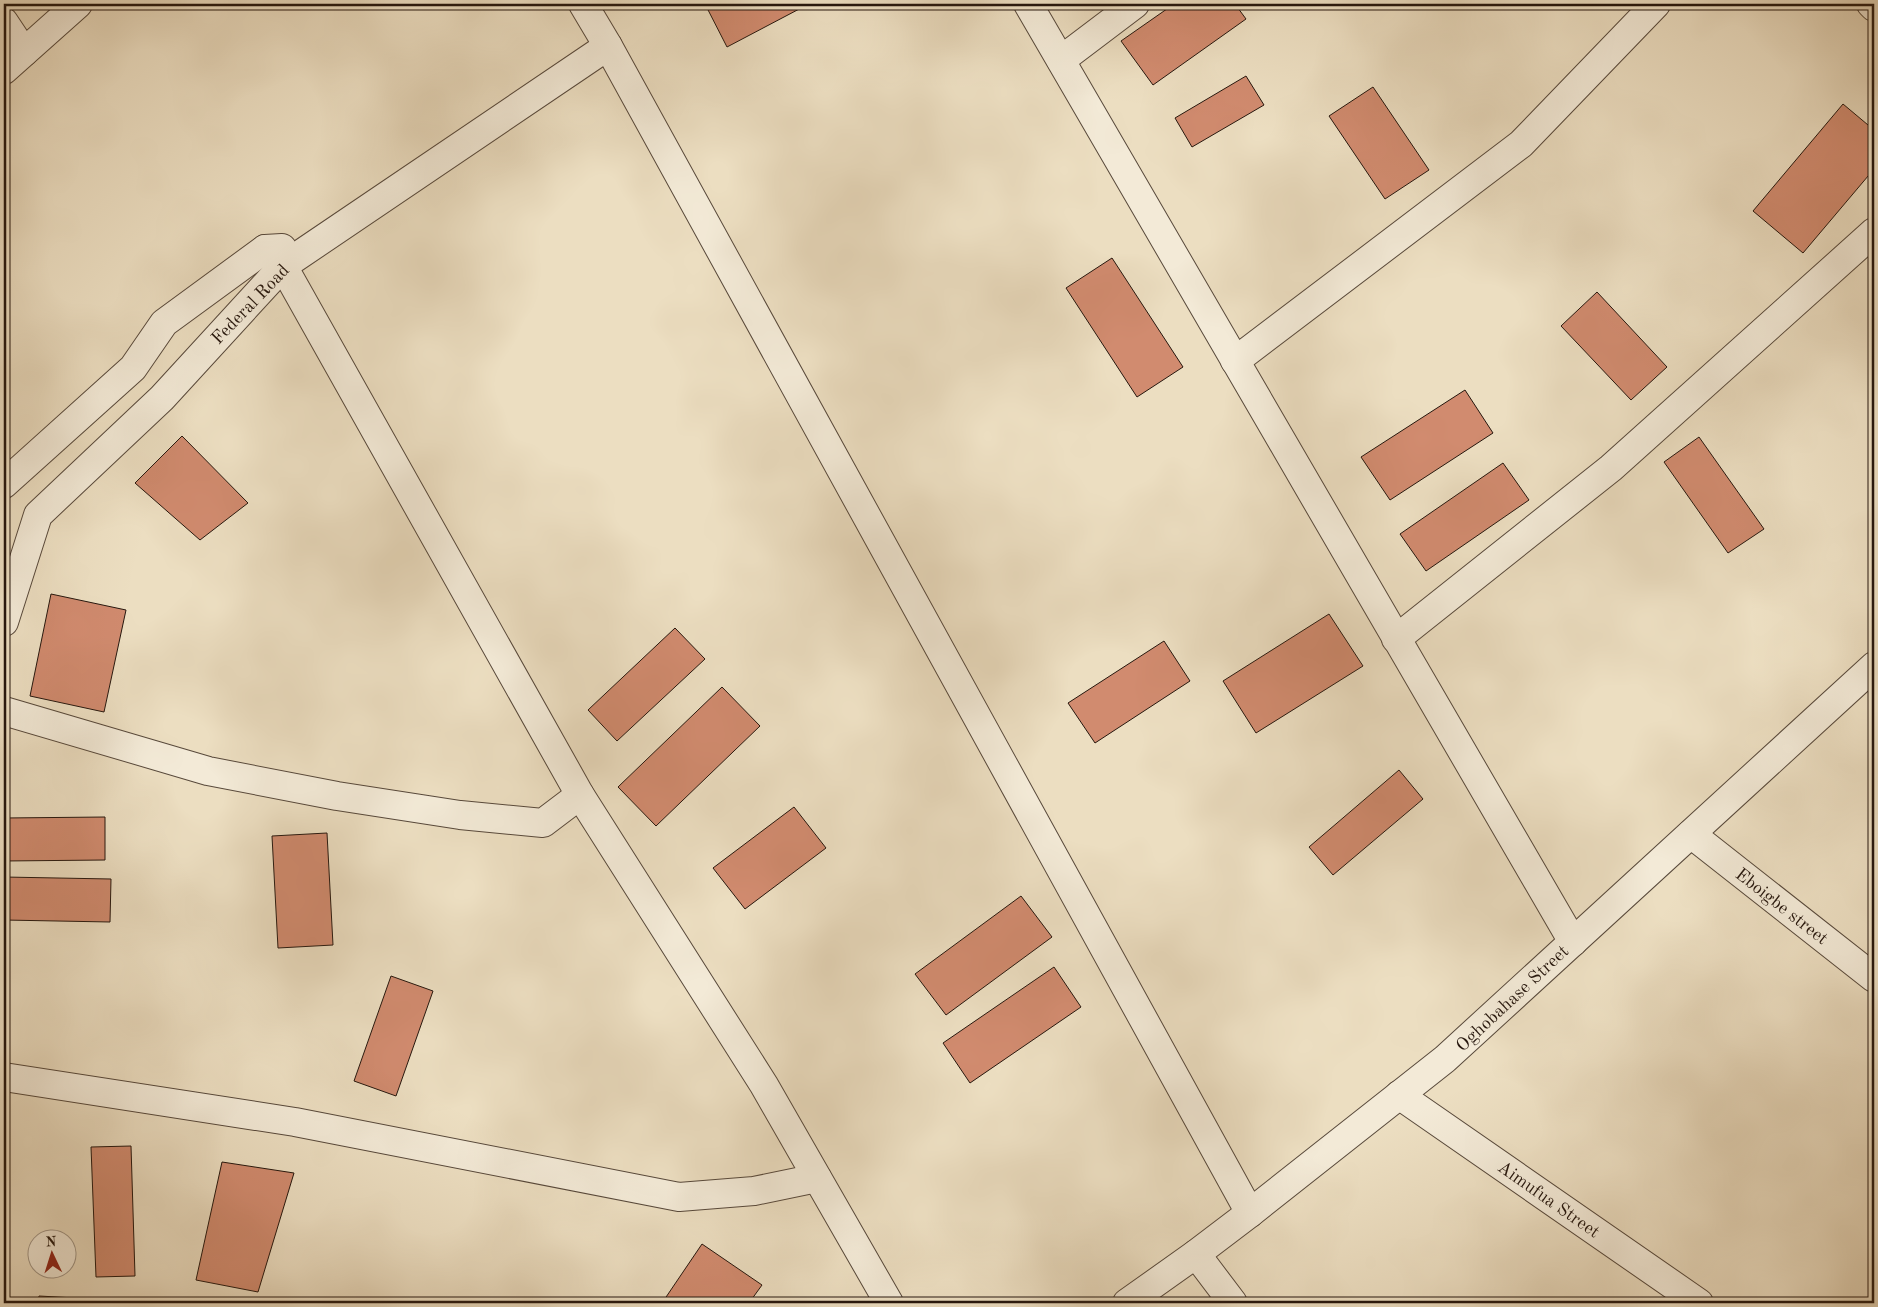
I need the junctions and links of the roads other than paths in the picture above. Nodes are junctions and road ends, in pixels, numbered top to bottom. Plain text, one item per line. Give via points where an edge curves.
1 (78, 4) edge
2 (583, 4) edge
3 (1028, 4) edge
4 (1135, 4) edge
5 (1656, 4) edge
6 (1871, 4) edge
7 (1874, 7) edge
8 (4, 22) edge
9 (608, 46) junction
10 (24, 52) junction
11 (1061, 60) junction
12 (4, 70) edge
13 (1874, 232) edge
14 (274, 257) junction
15 (1235, 360) junction
16 (4, 484) edge
17 (4, 622) edge
18 (1396, 639) junction
19 (1874, 666) edge
20 (4, 711) edge
21 (580, 795) junction
22 (1691, 834) junction
23 (1573, 942) junction
24 (1874, 978) edge
25 (4, 1077) edge
26 (1399, 1095) junction
27 (817, 1178) junction
28 (1250, 1213) junction
29 (1196, 1254) junction
30 (889, 1303) edge
31 (1127, 1303) edge
32 (1233, 1303) edge
33 (1699, 1303) edge

1 - 10 street
2 - 9 street
3 - 11 street
4 - 11 street
5 - 15 street via 1521,144
6 - 7 street
8 - 10 street
9 - 14 street, Federal Road via 311,247
9 - 28 street
10 - 12 street
11 - 15 street
13 - 18 street via 1611,468
14 - 16 street via 164,323 134,368
14 - 17 street, Federal Road via 162,398 38,515
14 - 21 street
15 - 18 street
18 - 23 street
19 - 22 street, Oghobahase Street
20 - 21 street via 208,771 460,815 543,823
21 - 27 street via 764,1085
22 - 23 street, Oghobahase Street
22 - 24 street, Eboigbe street
23 - 26 street, Oghobahase Street via 1445,1059
25 - 27 street via 296,1122 679,1197 754,1191
26 - 28 street, Oghobahase Street
26 - 33 street, Aimufua Street
27 - 30 street
28 - 29 street, Oghobahase Street
29 - 31 street, Oghobahase Street
29 - 32 street

